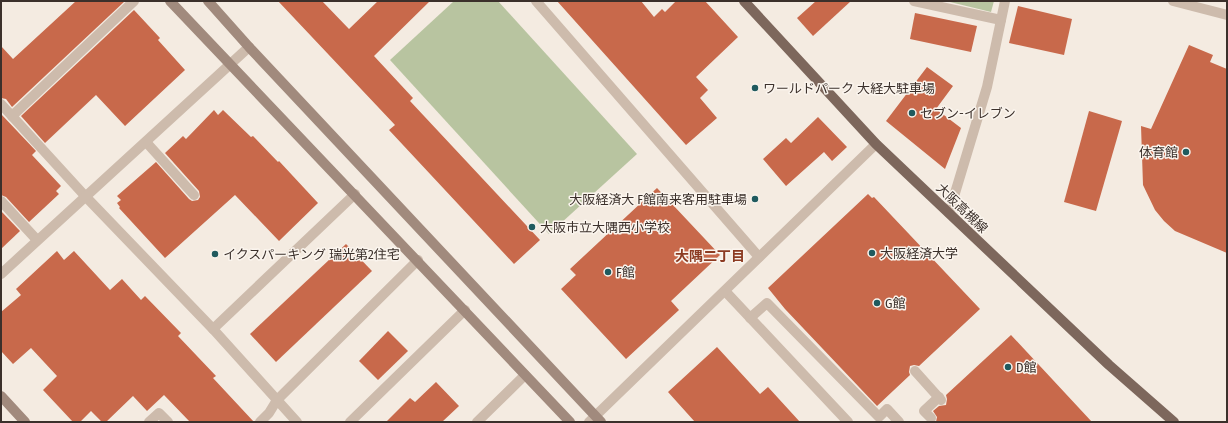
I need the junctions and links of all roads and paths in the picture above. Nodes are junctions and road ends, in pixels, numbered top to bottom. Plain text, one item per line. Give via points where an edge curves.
1 (134, 1) edge
2 (170, 1) edge
3 (208, 1) edge
4 (536, 1) edge
5 (744, 1) edge
6 (914, 1) edge
7 (1005, 1) edge
8 (1173, 1) edge
9 (1227, 16) edge
10 (1001, 20) junction
11 (249, 48) junction
12 (232, 64) junction
13 (1, 104) edge
14 (12, 116) junction
15 (146, 142) junction
16 (876, 144) junction
17 (355, 194) junction
18 (194, 195) dead end
19 (86, 197) junction
20 (1, 201) edge
21 (949, 213) junction
22 (37, 240) junction
23 (759, 257) junction
24 (418, 260) junction
25 (1, 274) edge
26 (725, 291) junction
27 (465, 310) junction
28 (750, 318) junction
29 (213, 329) junction
30 (915, 371) dead end
31 (525, 375) junction
32 (1, 396) edge
33 (277, 400) junction
34 (595, 420) edge
35 (930, 421) edge
36 (25, 422) edge
37 (149, 422) edge
38 (168, 422) edge
39 (260, 422) edge
40 (297, 422) edge
41 (350, 422) edge
42 (477, 422) edge
43 (570, 422) edge
44 (848, 422) edge
45 (898, 422) edge
46 (1174, 422) edge

1 - 14 street
2 - 12 street
3 - 11 street
4 - 23 street
5 - 16 main road, 大阪高槻線
6 - 10 street
7 - 10 street
8 - 9 street
10 - 21 street via 987,87
11 - 12 street
11 - 34 street
12 - 15 street
12 - 17 street
13 - 14 street
14 - 19 street
15 - 18 street
15 - 19 street
16 - 21 main road, 大阪高槻線
16 - 23 street
17 - 24 street
17 - 29 street
19 - 22 street
19 - 29 street
20 - 22 street
21 - 46 main road, 大阪高槻線 via 1108,365
22 - 25 street
23 - 26 street
24 - 27 street
24 - 33 street
26 - 28 street
26 - 34 street
27 - 31 street
27 - 41 street
28 - 44 street
28 - 45 street via 767,302 782,312 878,417 887,410
29 - 33 street
30 - 35 street via 940,399 924,411
31 - 42 street
31 - 43 street
32 - 36 street
33 - 39 street via 269,414
33 - 40 street
37 - 38 street via 159,413

